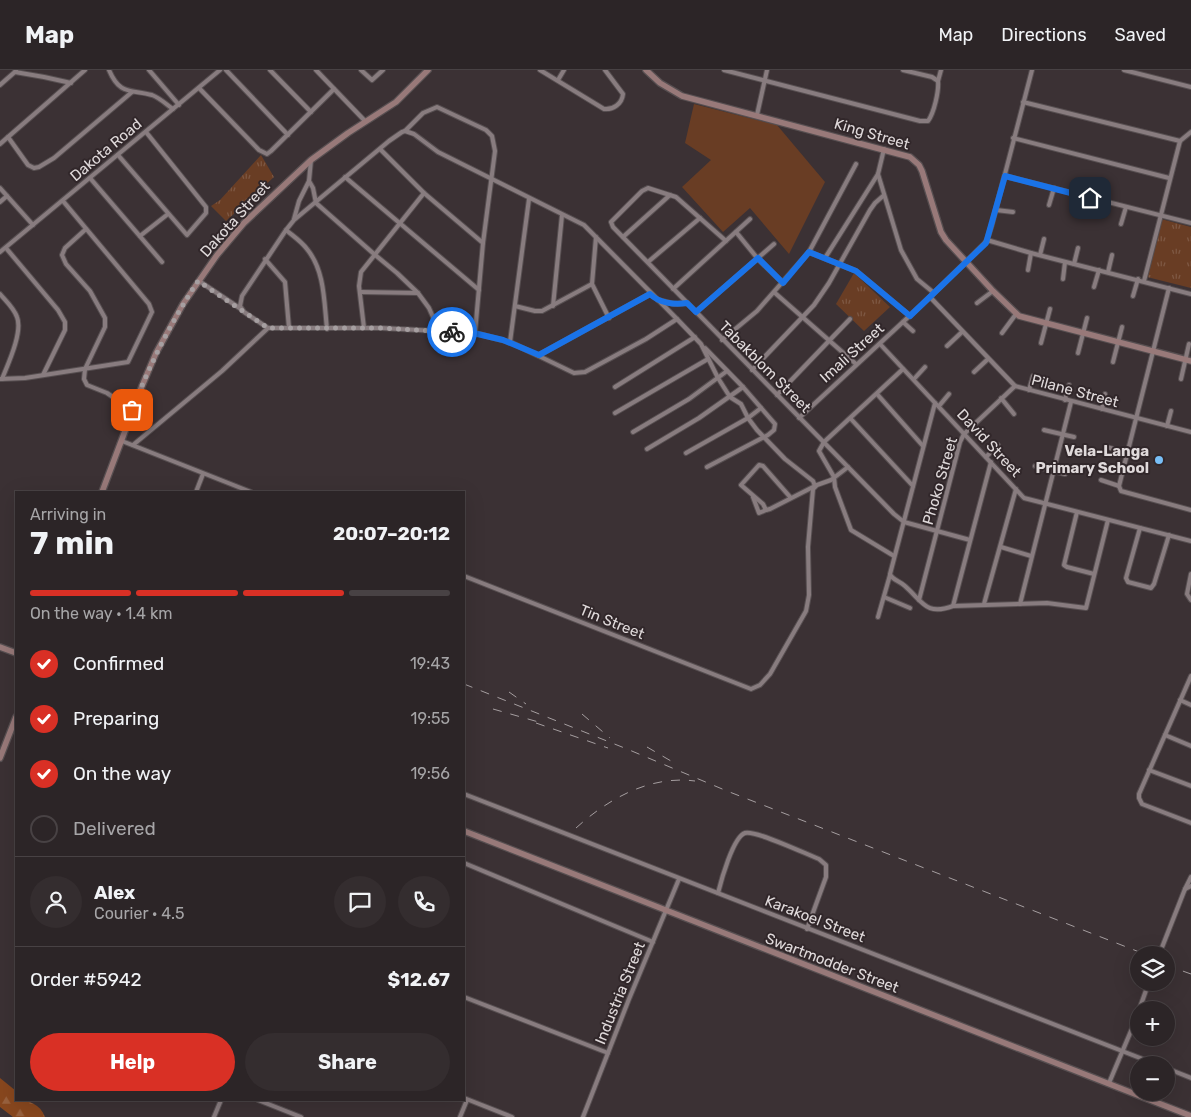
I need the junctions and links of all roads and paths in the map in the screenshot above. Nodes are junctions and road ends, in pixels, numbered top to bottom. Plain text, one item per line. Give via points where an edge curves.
1 (85, 70) edge
2 (109, 70) edge
3 (149, 70) edge
4 (220, 70) edge
5 (226, 70) edge
6 (270, 70) edge
7 (316, 70) edge
8 (326, 70) edge
9 (361, 70) edge
10 (383, 70) edge
11 (428, 70) edge
12 (540, 70) edge
13 (564, 70) edge
14 (605, 70) edge
15 (646, 70) edge
16 (724, 70) edge
17 (767, 70) edge
18 (903, 70) edge
19 (941, 70) edge
20 (1032, 70) edge
21 (1124, 70) edge
22 (17, 71) edge
23 (321, 75) junction
24 (558, 80) junction
25 (764, 81) junction
26 (938, 81) junction
27 (71, 83) junction
28 (0, 85) edge
29 (1191, 87) edge
30 (199, 88) junction
31 (334, 89) junction
32 (132, 92) junction
33 (1023, 102) junction
34 (179, 104) junction
35 (173, 110) junction
36 (311, 112) junction
37 (757, 115) junction
38 (365, 122) junction
39 (405, 131) junction
40 (146, 132) junction
41 (1191, 132) edge
42 (288, 135) junction
43 (8, 137) junction
44 (1014, 138) junction
45 (1180, 141) junction
46 (0, 144) edge
47 (380, 148) junction
48 (884, 149) junction
49 (118, 155) junction
50 (311, 160) junction
51 (856, 164) dead end
52 (878, 174) junction
53 (1005, 176) junction
54 (345, 177) junction
55 (90, 178) junction
56 (1169, 178) junction
57 (492, 180) junction
58 (309, 181) junction
59 (0, 188) edge
60 (1054, 188) junction
61 (424, 193) junction
62 (670, 195) junction
63 (7, 196) junction
64 (884, 196) junction
65 (1090, 198) junction
66 (529, 199) junction
67 (63, 201) junction
68 (0, 202) edge
69 (316, 203) junction
70 (1049, 205) dead end
71 (1126, 206) junction
72 (996, 210) junction
73 (1013, 212) dead end
74 (168, 214) junction
75 (1085, 214) dead end
76 (562, 215) junction
77 (1160, 216) junction
78 (700, 218) junction
79 (750, 219) dead end
80 (294, 220) junction
81 (399, 223) junction
82 (1191, 223) edge
83 (1121, 224) dead end
84 (33, 225) junction
85 (86, 229) junction
86 (286, 230) junction
87 (736, 232) junction
88 (140, 236) junction
89 (596, 237) junction
90 (624, 237) junction
91 (1044, 239) dead end
92 (987, 240) junction
93 (726, 241) junction
94 (483, 243) junction
95 (774, 244) dead end
96 (6, 248) junction
97 (1078, 248) dead end
98 (0, 252) edge
99 (809, 252) junction
100 (1031, 253) junction
101 (374, 254) junction
102 (1112, 255) dead end
103 (1040, 256) junction
104 (758, 258) junction
105 (825, 258) junction
106 (266, 259) junction
107 (966, 261) junction
108 (162, 262) dead end
109 (648, 262) junction
110 (1065, 262) junction
111 (840, 263) junction
112 (1074, 264) junction
113 (1028, 270) dead end
114 (1099, 270) junction
115 (1108, 272) junction
116 (1063, 279) dead end
117 (1138, 279) junction
118 (198, 281) junction
119 (1144, 281) junction
120 (783, 283) junction
121 (592, 284) junction
122 (1094, 287) dead end
123 (1169, 288) junction
124 (674, 289) junction
125 (479, 290) junction
126 (360, 292) junction
127 (993, 292) junction
128 (418, 293) junction
129 (775, 293) junction
130 (0, 294) edge
131 (650, 294) junction
132 (1191, 294) edge
133 (932, 295) junction
134 (1133, 296) dead end
135 (656, 300) junction
136 (687, 303) junction
137 (977, 303) dead end
138 (515, 306) junction
139 (554, 306) junction
140 (241, 309) junction
141 (1050, 309) dead end
142 (696, 312) junction
143 (1016, 314) junction
144 (910, 316) junction
145 (804, 317) junction
146 (609, 318) junction
147 (1087, 318) dead end
148 (677, 319) junction
149 (850, 319) dead end
150 (903, 322) junction
151 (1046, 324) junction
152 (1122, 327) dead end
153 (268, 328) junction
154 (289, 328) junction
155 (364, 328) junction
156 (327, 329) junction
157 (436, 331) junction
158 (913, 331) dead end
159 (962, 332) junction
160 (475, 333) junction
161 (1002, 333) dead end
162 (1083, 333) junction
163 (695, 337) junction
164 (722, 340) junction
165 (828, 341) junction
166 (510, 342) junction
167 (1118, 342) junction
168 (1041, 343) dead end
169 (701, 344) junction
170 (880, 344) junction
171 (1189, 344) dead end
172 (947, 346) dead end
173 (1154, 351) junction
174 (1078, 352) dead end
175 (539, 355) junction
176 (708, 359) junction
177 (988, 360) junction
178 (1188, 360) edge
179 (1113, 362) dead end
180 (856, 364) junction
181 (925, 367) dead end
182 (85, 369) junction
183 (903, 369) junction
184 (752, 370) junction
185 (727, 371) junction
186 (974, 372) dead end
187 (43, 375) junction
188 (1033, 376) dead end
189 (718, 378) junction
190 (1, 379) edge
191 (914, 379) junction
192 (1181, 379) dead end
193 (1069, 385) dead end
194 (1015, 386) junction
195 (615, 387) dead end
196 (743, 387) junction
197 (1029, 390) junction
198 (877, 394) junction
199 (950, 394) dead end
200 (1105, 394) dead end
201 (777, 395) junction
202 (730, 397) junction
203 (1001, 398) junction
204 (1065, 400) junction
205 (1071, 402) junction
206 (937, 404) junction
207 (761, 408) junction
208 (1102, 409) junction
209 (132, 410) junction
210 (1171, 411) dead end
211 (615, 413) dead end
212 (1014, 414) dead end
213 (748, 418) junction
214 (799, 418) junction
215 (851, 418) junction
216 (1137, 419) junction
217 (1167, 426) junction
218 (1044, 430) dead end
219 (633, 432) dead end
220 (1191, 432) edge
221 (964, 434) junction
222 (1061, 434) junction
223 (1074, 437) dead end
224 (763, 438) junction
225 (122, 441) junction
226 (824, 442) junction
227 (132, 445) junction
228 (998, 445) dead end
229 (923, 446) junction
230 (1107, 447) dead end
231 (647, 449) dead end
232 (686, 452) dead end
233 (1127, 453) junction
234 (986, 457) junction
235 (991, 462) junction
236 (1035, 466) dead end
237 (707, 467) dead end
238 (848, 467) junction
239 (1053, 471) junction
240 (204, 474) junction
241 (1065, 474) dead end
242 (834, 477) junction
243 (1101, 480) dead end
244 (815, 486) junction
245 (913, 486) junction
246 (1119, 486) junction
247 (1016, 489) junction
248 (102, 491) edge
249 (196, 491) edge
250 (248, 491) edge
251 (753, 494) junction
252 (791, 498) junction
253 (1044, 504) junction
254 (766, 510) junction
255 (1191, 510) edge
256 (1077, 512) junction
257 (1108, 520) junction
258 (904, 522) junction
259 (1140, 528) junction
260 (937, 531) junction
261 (1169, 535) junction
262 (970, 540) junction
263 (1191, 541) edge
264 (1001, 548) junction
265 (894, 556) junction
266 (1031, 556) junction
267 (1094, 574) junction
268 (1191, 574) edge
269 (465, 576) edge
270 (890, 576) junction
271 (884, 597) junction
272 (917, 598) junction
273 (1189, 598) edge
274 (984, 604) junction
275 (1020, 604) junction
276 (952, 606) junction
277 (910, 608) dead end
278 (878, 617) dead end
279 (0, 647) edge
280 (15, 653) edge
281 (1191, 676) edge
282 (1180, 700) junction
283 (1191, 705) edge
284 (15, 720) edge
285 (1165, 735) junction
286 (1191, 746) edge
287 (0, 758) edge
288 (1149, 770) junction
289 (1191, 786) edge
290 (465, 794) edge
291 (1191, 824) edge
292 (465, 831) edge
293 (465, 863) edge
294 (1191, 877) edge
295 (679, 879) junction
296 (1191, 886) edge
297 (1185, 889) junction
298 (718, 893) junction
299 (666, 910) junction
300 (807, 929) junction
301 (653, 942) junction
302 (1163, 946) edge
303 (465, 997) edge
304 (1130, 1034) edge
305 (1123, 1052) junction
306 (608, 1053) junction
307 (1134, 1056) edge
308 (1175, 1072) edge
309 (1191, 1078) edge
310 (1109, 1083) junction
311 (465, 1099) edge
312 (221, 1101) edge
313 (261, 1101) edge
314 (464, 1101) edge
315 (1191, 1116) edge
316 (214, 1117) edge
317 (301, 1117) edge
318 (460, 1117) edge
319 (512, 1117) edge
320 (583, 1117) edge

1 - 27 street
2 - 32 street via 114,80
3 - 34 street
4 - 30 street, Dakota Road
5 - 42 street
6 - 36 street
7 - 23 street
8 - 23 street
9 - 10 street via 372,80
11 - 38 street, Dakota Street via 403,97
12 - 24 street
13 - 24 street
14 - 24 street via 623,94 616,106 609,109
15 - 37 street, King Street via 682,96
16 - 25 street
17 - 25 street
18 - 26 street
19 - 26 street
20 - 33 street, Imali Street
21 - 29 street
22 - 27 street
22 - 28 street
23 - 31 street
25 - 26 street via 924,122 931,117
25 - 37 street
27 - 43 street
30 - 34 street, Dakota Road
30 - 42 street via 264,153 269,153
31 - 36 street
31 - 38 street
32 - 35 street via 154,96
32 - 43 street via 41,166 34,168 28,165
33 - 44 street, Imali Street
33 - 45 street
34 - 35 street, Dakota Road
35 - 40 street, Dakota Road
36 - 42 street
37 - 48 street, King Street
38 - 50 street, Dakota Street
39 - 47 street
39 - 57 street
39 - 57 street via 423,113 436,107 486,130 492,136 495,151
40 - 49 street, Dakota Road
40 - 74 street via 206,208 206,213 187,236
41 - 45 street
43 - 46 street
44 - 53 street, Imali Street
44 - 56 street
45 - 56 street
47 - 54 street
47 - 61 street
48 - 52 street
48 - 107 street, King Street via 910,156 919,165 943,236
49 - 55 street, Dakota Road
49 - 74 street
50 - 58 street
50 - 118 street, Dakota Street via 244,223
51 - 99 street
52 - 64 street, Pilane Street
52 - 105 street
53 - 60 street
53 - 72 street, Imali Street
54 - 69 street
54 - 81 street
55 - 67 street, Dakota Road
55 - 88 street
56 - 77 street
57 - 66 street
57 - 94 street
58 - 69 street
58 - 80 street
59 - 63 street
60 - 65 street
60 - 70 street
61 - 81 street
61 - 94 street
62 - 78 street
62 - 90 street
62 - 90 street, Tabakblom Street via 645,189 610,222
63 - 68 street
63 - 84 street
64 - 111 street via 870,210
64 - 133 street, Pilane Street via 904,258
65 - 71 street
65 - 75 street
66 - 76 street
66 - 138 street
67 - 84 street, Dakota Road
67 - 85 street
69 - 80 street
69 - 101 street
71 - 77 street
71 - 83 street
72 - 73 street
72 - 92 street, Imali Street
74 - 88 street
76 - 89 street via 579,222
76 - 139 street
77 - 82 street
77 - 119 street
78 - 93 street
78 - 109 street
79 - 87 street
80 - 86 street
81 - 101 street
81 - 125 street
84 - 96 street, Dakota Road
85 - 182 street via 62,253 66,264 90,291 105,318 105,326
85 - 182 street via 152,309 128,362
86 - 106 street
86 - 156 street via 308,250 318,269
87 - 93 street
87 - 104 street
88 - 108 street
89 - 121 street
89 - 131 street
90 - 109 street, Tabakblom Street
91 - 103 street
92 - 100 street
92 - 107 street, Imali Street
93 - 124 street
94 - 125 street
95 - 104 street
96 - 98 street, Dakota Road
96 - 187 street via 65,322 65,332
97 - 112 street
99 - 105 street
99 - 120 street
100 - 103 street
100 - 113 street
101 - 126 street via 360,275
101 - 128 street
102 - 115 street
103 - 110 street
104 - 120 street
104 - 142 street
105 - 111 street
106 - 140 street via 242,296
106 - 154 street via 285,282
107 - 127 street, King Street
107 - 133 street, Imali Street
109 - 124 street, Tabakblom Street
110 - 112 street
110 - 116 street
111 - 144 street via 860,274
111 - 145 street
112 - 114 street
114 - 115 street
114 - 122 street
115 - 117 street
117 - 119 street
117 - 134 street
118 - 140 street
118 - 209 street, Dakota Street via 165,336
119 - 123 street
120 - 129 street
121 - 139 street
121 - 146 street
123 - 132 street
123 - 173 street
124 - 136 street, Tabakblom Street
125 - 160 street
126 - 128 street
126 - 155 street
127 - 137 street
127 - 143 street, King Street
128 - 157 street via 429,308
129 - 145 street
129 - 164 street
130 - 190 street via 16,314 18,322 13,351
131 - 135 street
131 - 146 street
133 - 144 street, Imali Street
133 - 159 street, Pilane Street
135 - 136 street
135 - 148 street
136 - 142 street, Tabakblom Street
138 - 139 street via 539,311
138 - 166 street
140 - 153 street
141 - 151 street
142 - 164 street, Tabakblom Street
143 - 151 street, King Street
143 - 161 street
144 - 150 street, Imali Street
145 - 165 street
145 - 184 street
146 - 175 street
147 - 162 street
148 - 163 street
148 - 175 street via 636,345 581,373 571,372
149 - 165 street
150 - 158 street
150 - 170 street, Imali Street
151 - 162 street, King Street
151 - 168 street
152 - 167 street
153 - 154 street
153 - 227 street
154 - 156 street
155 - 156 street
155 - 157 street
157 - 160 street
159 - 172 street
159 - 177 street, Pilane Street
160 - 166 street
162 - 167 street, King Street
162 - 174 street
163 - 169 street
163 - 195 street
164 - 184 street, Tabakblom Street
165 - 180 street
165 - 201 street
166 - 175 street
167 - 173 street, King Street
167 - 179 street
169 - 176 street
169 - 185 street
170 - 180 street, Imali Street
170 - 183 street, David Street
171 - 178 street
173 - 178 street, King Street
173 - 216 street
176 - 189 street
176 - 211 street
177 - 186 street
177 - 194 street, Pilane Street
178 - 192 street
180 - 214 street, Imali Street
181 - 191 street
182 - 187 street
182 - 209 street via 87,385 107,393
183 - 191 street, David Street
183 - 198 street
184 - 201 street, Tabakblom Street
185 - 189 street
185 - 196 street
187 - 190 street
188 - 197 street
189 - 202 street
189 - 219 street
191 - 206 street, David Street
193 - 204 street
194 - 197 street, Pilane Street
194 - 203 street, Phoko Street
196 - 202 street
196 - 207 street
197 - 204 street, Pilane Street
198 - 215 street
198 - 229 street
199 - 206 street
200 - 208 street
201 - 214 street, Tabakblom Street
202 - 213 street via 741,404
202 - 231 street
203 - 212 street
203 - 221 street, Phoko Street
204 - 205 street, Pilane Street
205 - 208 street, Pilane Street
205 - 222 street
206 - 221 street, David Street
206 - 229 street
207 - 213 street
207 - 224 street via 775,424 774,430
208 - 216 street, Pilane Street
209 - 225 street, Dakota Street
210 - 217 street
213 - 224 street
213 - 232 street
214 - 226 street, Tabakblom Street
215 - 226 street
215 - 245 street
216 - 217 street, Pilane Street
216 - 233 street
217 - 220 street, Pilane Street
218 - 222 street
221 - 234 street, David Street
221 - 260 street, Phoko Street
222 - 223 street
222 - 239 street
224 - 237 street
224 - 244 street
225 - 227 street
225 - 248 street, Dakota Street
226 - 238 street, Tabakblom Street
226 - 242 street via 820,454
227 - 240 street
228 - 234 street
229 - 245 street
230 - 233 street
233 - 246 street
234 - 235 street, David Street
235 - 247 street, David Street
235 - 262 street
236 - 239 street
238 - 242 street
238 - 258 street, Tabakblom Street
239 - 241 street
239 - 253 street
240 - 249 street
240 - 250 street
242 - 244 street
242 - 265 street via 851,530
243 - 246 street
244 - 252 street
244 - 269 street, Tin Street via 808,547 806,611 770,674 760,686 751,689
245 - 258 street
246 - 255 street via 1121,491
247 - 253 street, David Street via 1026,499
247 - 264 street
251 - 252 street via 741,485 760,465
251 - 254 street
251 - 254 street via 759,513
252 - 254 street
253 - 256 street, David Street
253 - 266 street
256 - 257 street, David Street
256 - 267 street via 1064,565
257 - 259 street, David Street
257 - 267 street
258 - 260 street
258 - 265 street
259 - 261 street, David Street
259 - 261 street via 1126,580 1144,587 1153,587
260 - 262 street
260 - 272 street, Phoko Street
261 - 263 street, David Street
262 - 276 street
264 - 266 street
264 - 274 street
265 - 270 street
266 - 275 street
267 - 275 street via 1086,608 1047,603
268 - 273 street via 1187,588
270 - 271 street
270 - 272 street
271 - 277 street
271 - 278 street
272 - 276 street via 932,610
274 - 275 street
274 - 276 street
279 - 280 street
281 - 282 street
282 - 283 street
282 - 285 street
284 - 287 street
285 - 286 street
285 - 288 street
288 - 289 street
288 - 291 street via 1139,794 1140,802
290 - 295 street, Karakoel Street
292 - 299 street, Swartmodder Street
293 - 301 street
294 - 297 street
295 - 298 street, Karakoel Street
295 - 299 street, Industria Street
296 - 297 street
297 - 302 street
298 - 300 street, Karakoel Street
298 - 300 street via 740,837 752,833 769,838 826,865 826,877
299 - 301 street, Industria Street
299 - 310 street, Swartmodder Street
300 - 305 street, Karakoel Street
301 - 306 street, Industria Street
303 - 306 street
304 - 305 street
305 - 307 street, Karakoel Street
305 - 310 street
306 - 320 street, Industria Street
308 - 309 street
310 - 315 street, Swartmodder Street
311 - 319 street
312 - 316 street
313 - 317 street
314 - 318 street

